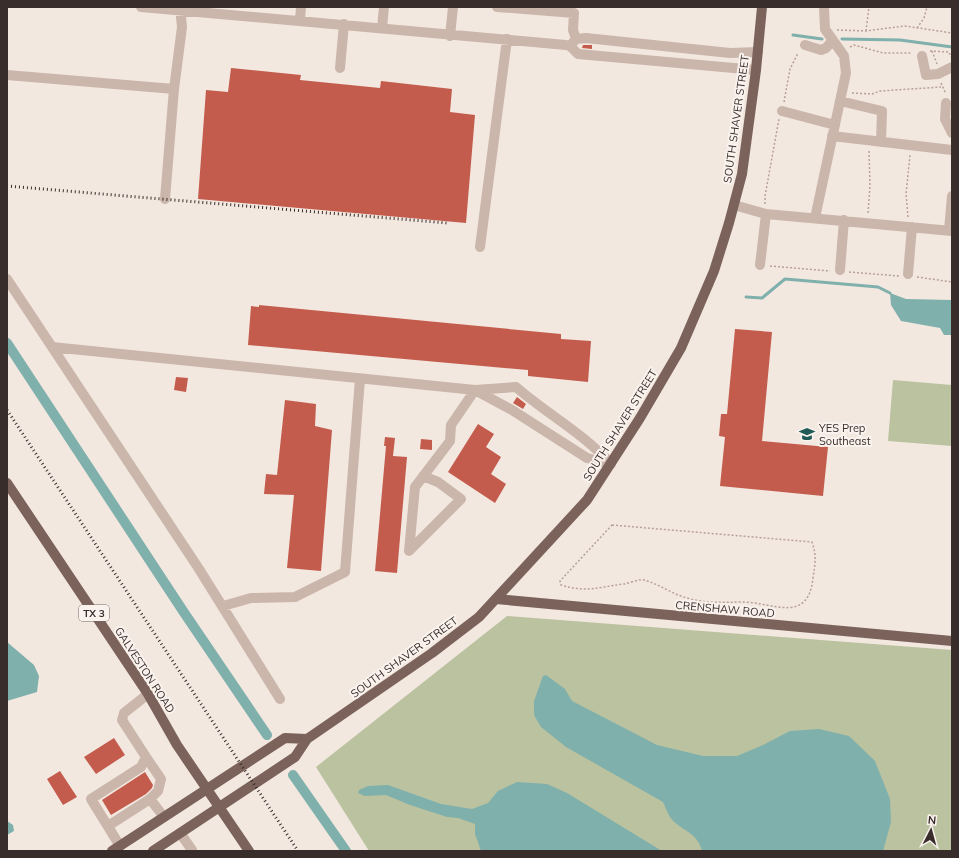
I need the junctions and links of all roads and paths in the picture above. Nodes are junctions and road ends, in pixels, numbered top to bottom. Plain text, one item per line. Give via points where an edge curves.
1 (141, 7) edge
2 (301, 7) edge
3 (384, 7) edge
4 (453, 7) edge
5 (497, 7) edge
6 (762, 7) edge
7 (824, 7) edge
8 (869, 7) edge
9 (927, 7) edge
10 (180, 9) edge
11 (237, 11) edge
12 (300, 21) junction
13 (344, 24) junction
14 (382, 28) junction
15 (917, 28) junction
16 (825, 29) junction
17 (866, 30) junction
18 (952, 33) edge
19 (450, 36) junction
20 (507, 40) junction
21 (833, 40) junction
22 (573, 42) junction
23 (804, 45) joint
24 (700, 50) junction
25 (932, 51) junction
26 (758, 52) junction
27 (842, 52) junction
28 (921, 54) junction
29 (952, 58) edge
30 (698, 65) junction
31 (952, 67) edge
32 (340, 68) dead end
33 (756, 70) junction
34 (941, 72) junction
35 (7, 76) edge
36 (942, 87) junction
37 (174, 89) junction
38 (947, 100) joint
39 (840, 101) junction
40 (782, 112) junction
41 (835, 125) junction
42 (952, 133) edge
43 (832, 136) junction
44 (869, 140) junction
45 (881, 142) junction
46 (911, 145) junction
47 (952, 150) edge
48 (952, 196) edge
49 (165, 199) dead end
50 (734, 205) junction
51 (766, 214) junction
52 (815, 218) junction
53 (844, 220) junction
54 (866, 222) junction
55 (909, 226) junction
56 (951, 230) edge
57 (480, 247) dead end
58 (760, 264) joint
59 (840, 270) junction
60 (908, 274) junction
61 (7, 279) edge
62 (952, 282) edge
63 (52, 347) junction
64 (360, 379) junction
65 (475, 390) junction
66 (539, 406) junction
67 (530, 422) junction
68 (579, 433) junction
69 (570, 448) junction
70 (611, 464) junction
71 (423, 476) junction
72 (7, 483) edge
73 (612, 525) joint
74 (496, 600) junction
75 (223, 606) junction
76 (952, 640) edge
77 (148, 694) junction
78 (280, 699) dead end
79 (307, 740) junction
80 (146, 757) junction
81 (207, 789) junction
82 (150, 799) junction
83 (219, 806) junction
84 (164, 817) junction
85 (108, 826) junction
86 (180, 833) junction
87 (116, 848) edge
88 (155, 850) edge
89 (194, 851) edge
90 (249, 851) edge

1 - 10 lane
2 - 12 lane
3 - 14 lane
4 - 19 lane
5 - 22 lane via 574,13
6 - 26 main road, SOUTH SHAVER STREET
7 - 16 lane
8 - 17 path
9 - 15 path via 924,18
10 - 11 lane
10 - 37 lane via 182,27
11 - 12 lane
12 - 13 lane
13 - 14 lane
13 - 32 lane
14 - 19 lane
15 - 17 path via 905,26
15 - 18 path
16 - 17 path
16 - 21 lane
19 - 20 lane
20 - 22 lane
20 - 57 lane
21 - 23 lane via 821,50
21 - 27 lane
22 - 24 lane via 586,38
22 - 30 lane via 578,54
23 - 40 path via 790,69
24 - 26 lane
24 - 30 lane
25 - 28 path
25 - 29 path via 949,52
25 - 34 path
26 - 33 main road, SOUTH SHAVER STREET
27 - 28 path via 854,45 883,54
27 - 39 lane via 846,73
28 - 34 lane via 926,75
30 - 33 lane
31 - 34 lane
33 - 50 main road, SOUTH SHAVER STREET via 742,174
34 - 36 path
35 - 37 lane
36 - 38 path
36 - 39 path via 872,94 853,92
37 - 49 lane
38 - 42 lane via 945,119
39 - 41 lane
39 - 45 lane via 882,111
40 - 41 lane
40 - 51 path via 765,196
41 - 43 lane
43 - 44 lane
43 - 52 lane
44 - 45 lane
44 - 54 path via 870,204
45 - 46 lane
46 - 47 lane
46 - 55 path via 906,194
48 - 56 lane
50 - 51 lane
50 - 70 main road, SOUTH SHAVER STREET via 714,271 681,348
51 - 52 lane
51 - 58 lane
52 - 53 lane
53 - 54 lane
53 - 59 lane
54 - 55 lane
55 - 56 lane
55 - 60 lane
58 - 59 path
59 - 60 path via 854,274
60 - 62 path
61 - 63 lane
63 - 64 lane
63 - 75 lane
64 - 65 lane
64 - 75 lane via 345,572 296,597 251,598
65 - 66 lane via 516,387
65 - 67 lane
65 - 71 lane via 450,425 450,441
66 - 67 lane
66 - 68 lane
67 - 69 lane
68 - 69 lane
68 - 70 lane
69 - 70 lane via 587,458
70 - 74 main road, SOUTH SHAVER STREET via 587,500
71 - 71 lane via 415,486 409,551 461,499 438,482
72 - 77 main road, GALVESTON ROAD / TX 3
73 - 73 path via 560,581 561,585 592,590 610,584 643,580 685,598 710,603 745,602 773,607 799,605 808,600 812,591 816,555 812,542
74 - 76 main road, CRENSHAW ROAD
74 - 79 main road, SOUTH SHAVER STREET via 480,617 432,654
75 - 78 lane
77 - 80 lane via 124,712 122,720
77 - 81 main road, GALVESTON ROAD / TX 3 via 177,745
79 - 81 main road via 285,738
79 - 83 main road, SOUTH SHAVER STREET via 295,757
80 - 82 lane via 161,779 158,791
80 - 85 lane via 140,767 91,799
81 - 83 main road, GALVESTON ROAD / TX 3
81 - 84 main road
82 - 84 lane
82 - 85 lane
83 - 86 main road, SOUTH SHAVER STREET
83 - 90 main road, GALVESTON ROAD / TX 3
84 - 87 main road
85 - 87 lane
86 - 88 main road, SOUTH SHAVER STREET
86 - 89 lane

